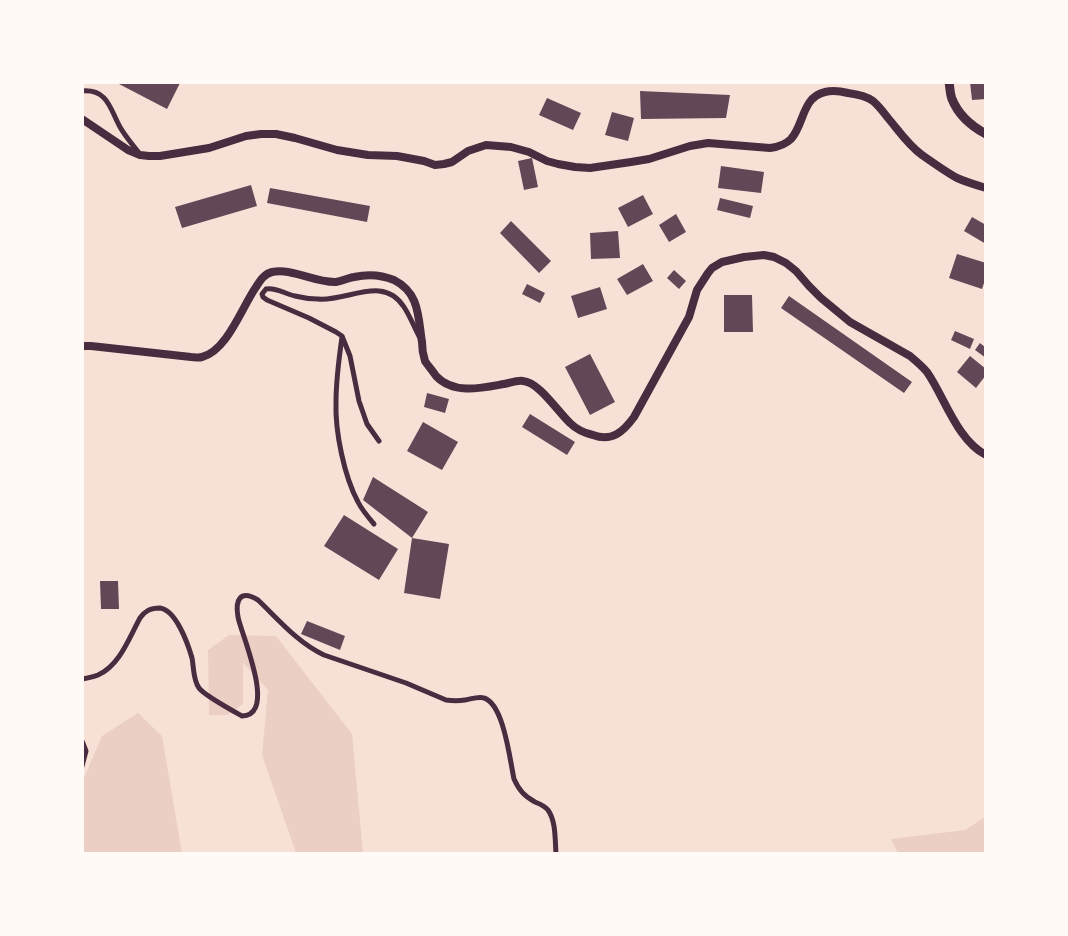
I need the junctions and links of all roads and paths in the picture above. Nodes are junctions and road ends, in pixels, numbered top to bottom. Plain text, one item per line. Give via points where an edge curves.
1 (949, 82) edge
2 (82, 90) edge
3 (82, 118) edge
4 (986, 134) edge
5 (140, 155) junction
6 (986, 188) edge
7 (342, 336) junction
8 (421, 341) junction
9 (82, 346) edge
10 (379, 441) dead end
11 (986, 455) edge
12 (374, 524) dead end
13 (82, 679) edge
14 (82, 741) edge
15 (82, 766) edge
16 (556, 854) edge

1 - 4 highway via 957,109 976,129
2 - 5 street via 95,91 105,99
3 - 5 main road
5 - 6 main road via 184,153 246,136 276,134 337,150 397,156 436,165 452,162 468,151 486,145 511,147 558,164 590,168 649,159 690,146 779,146 792,138 812,100 820,93 836,91 873,101 921,154 956,177
7 - 8 street via 265,299 262,292 272,288 294,296 321,300 366,291 385,292 404,307
7 - 10 street via 367,424
7 - 12 street via 336,401 339,436 346,472 358,502
8 - 9 main road via 414,299 394,280 365,276 335,282 272,272 261,280 234,326 211,354 191,358
8 - 11 main road via 425,360 446,384 470,389 528,382 581,431 595,436 615,435 634,417 689,317 697,290 708,272 722,262 764,255 786,262 850,322 918,363 927,372 964,437
13 - 16 street via 97,676 116,662 144,613 163,608 170,612 184,637 200,690 242,716 250,714 257,704 257,693 237,606 240,598 252,596 305,644 319,652 446,700 484,698 491,702 504,728 517,787 550,814
14 - 15 street via 86,752

